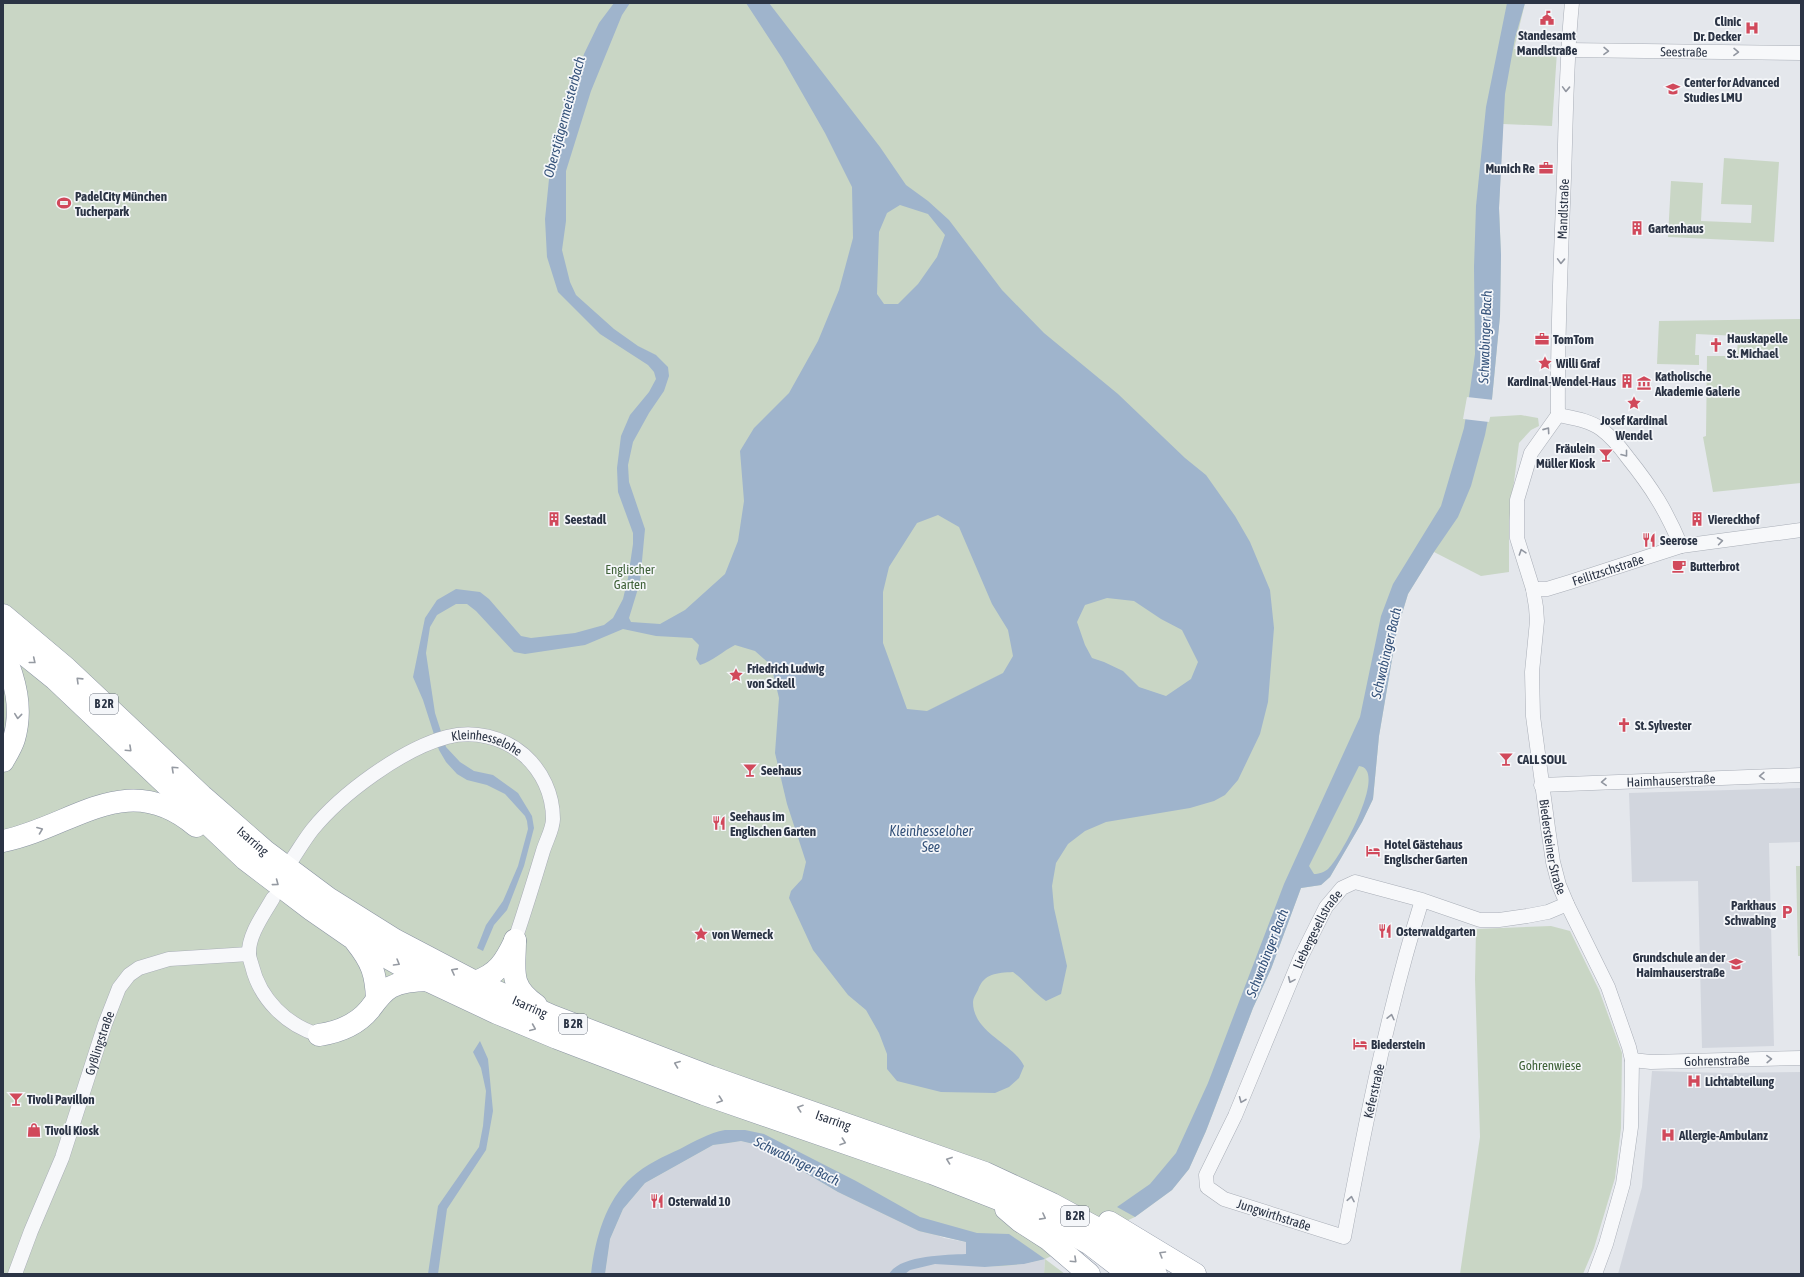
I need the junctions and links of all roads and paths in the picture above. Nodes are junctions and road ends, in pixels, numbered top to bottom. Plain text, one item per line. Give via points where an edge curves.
1 (1572, 3) edge
2 (1567, 50) junction
3 (1801, 53) edge
4 (1558, 415) junction
5 (1801, 530) edge
6 (1681, 546) junction
7 (1534, 589) junction
8 (3, 615) edge
9 (3, 637) edge
10 (3, 652) edge
11 (3, 761) edge
12 (1801, 775) edge
13 (1541, 785) junction
14 (3, 841) edge
15 (293, 858) dead end
16 (245, 859) junction
17 (273, 898) dead end
18 (1422, 900) junction
19 (1567, 904) junction
20 (351, 937) junction
21 (515, 940) junction
22 (249, 954) junction
23 (427, 980) junction
24 (474, 992) junction
25 (377, 999) junction
26 (552, 1016) junction
27 (319, 1034) joint
28 (1801, 1058) edge
29 (1632, 1060) junction
30 (986, 1173) junction
31 (1207, 1187) joint
32 (994, 1197) junction
33 (1344, 1237) joint
34 (15, 1274) edge
35 (1089, 1274) edge
36 (1130, 1274) edge
37 (1156, 1274) edge
38 (1195, 1274) edge
39 (1595, 1274) edge

1 - 2 street, Mandlstraße
2 -> 3 street, Seestraße
2 -> 4 street, Mandlstraße
4 -> 6 street via 1600,428 1612,438 1657,496
7 -> 4 street, Biedersteiner Straße via 1517,538 1517,500 1531,453
6 -> 5 street, Feilitzschstraße
6 - 7 street, Feilitzschstraße via 1547,589
7 - 13 street, Biedersteiner Straße via 1537,622 1532,672 1533,716
24 -> 8 highway, Isarring / B 2R via 328,898 265,851 202,796 66,668
9 -> 16 highway, Isarring via 55,679
10 -> 11 highway via 16,683 19,712 14,739
12 -> 13 street, Haimhauserstraße
13 - 19 street, Biedersteiner Straße via 1553,862
14 -> 16 highway via 44,829 83,810 112,802 136,800 163,806 184,816 225,851
15 - 21 street, Kleinhesselohe via 312,830 352,790 385,766 448,736 492,736 515,747 533,764 548,789 553,820
16 -> 20 highway, Isarring
17 - 22 street via 254,931
18 - 19 street, Liebergesellstraße via 1480,920 1527,916 1548,912
18 -> 31 street, Liebergesellstraße via 1355,882 1342,888 1326,907 1276,1014 1235,1116 1206,1174
33 -> 18 street, Keferstraße via 1364,1130 1410,939
19 - 29 street, Biedersteiner Straße via 1608,987
20 -> 23 highway, Isarring
20 - 25 highway via 373,967
21 - 24 highway via 505,962
21 - 26 highway via 515,973 519,990
22 - 27 street via 254,976 271,1006 292,1023
22 - 34 street, Gyßlingstraße via 169,959 139,968 129,975 119,988 62,1158
23 - 24 highway, Isarring
23 - 25 highway via 403,982 390,987
24 - 26 highway, Isarring / B 2R
24 -> 32 highway, Isarring / B 2R via 557,1038
25 - 27 highway via 360,1020 334,1032
30 -> 26 highway, Isarring / B 2R via 711,1077
29 -> 28 street, Gohrenstraße via 1651,1062
29 - 39 street, Biedersteiner Straße via 1631,1127 1623,1184
30 - 37 highway, Isarring / B 2R via 1100,1230
38 -> 30 highway via 1108,1221 1073,1204 1017,1181
31 - 33 street, Jungwirthstraße via 1224,1199
32 -> 35 highway via 1020,1222 1048,1238
32 -> 36 highway, Isarring / B 2R via 1045,1218 1090,1244

